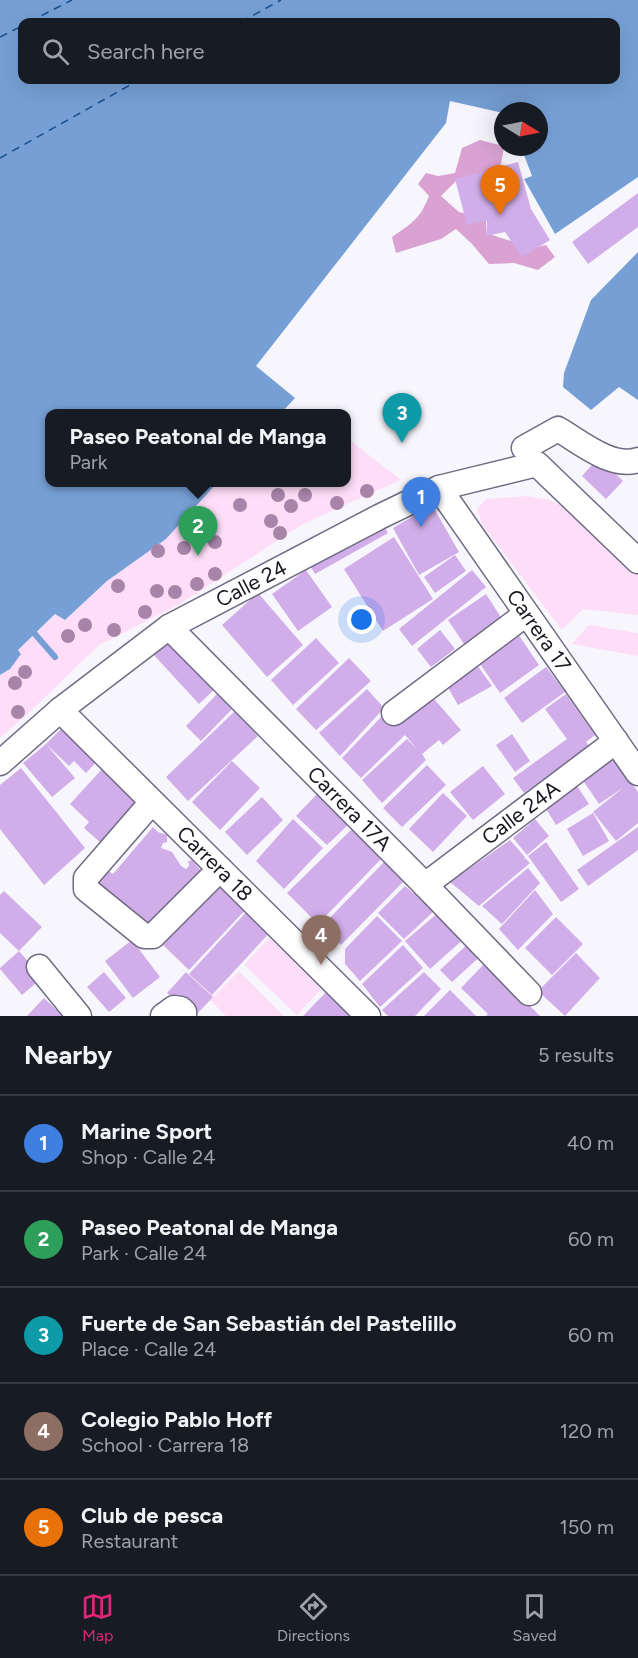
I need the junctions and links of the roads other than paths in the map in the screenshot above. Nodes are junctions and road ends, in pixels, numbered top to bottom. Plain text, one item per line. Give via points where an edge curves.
1 (530, 456) junction
2 (638, 460) edge
3 (439, 488) junction
4 (638, 561) edge
5 (526, 614) junction
6 (169, 627) junction
7 (60, 710) junction
8 (394, 713) dead end
9 (616, 741) junction
10 (0, 763) edge
11 (638, 773) edge
12 (152, 802) junction
13 (220, 869) junction
14 (425, 885) junction
15 (39, 967) dead end
16 (530, 993) dead end
17 (79, 1016) edge
18 (163, 1016) edge
19 (184, 1016) edge
20 (368, 1016) edge

1 - 2 street, Calle 24 via 558,429 605,457 623,462
1 - 3 street, Calle 24
1 - 4 street
3 - 5 street, Carrera 17
3 - 6 street, Calle 24
5 - 8 street
5 - 9 street, Carrera 17
6 - 7 street, Calle 24
6 - 14 street, Carrera 17A
7 - 10 street, Calle 24
7 - 12 street, Carrera 18
9 - 11 street, Carrera 17
9 - 14 street, Calle 24A
12 - 13 street, Carrera 18
12 - 13 street via 86,878 86,889 144,936 153,936
13 - 20 street, Carrera 18
14 - 16 street, Carrera 17A
15 - 17 street
18 - 19 street via 174,1008 181,1009

